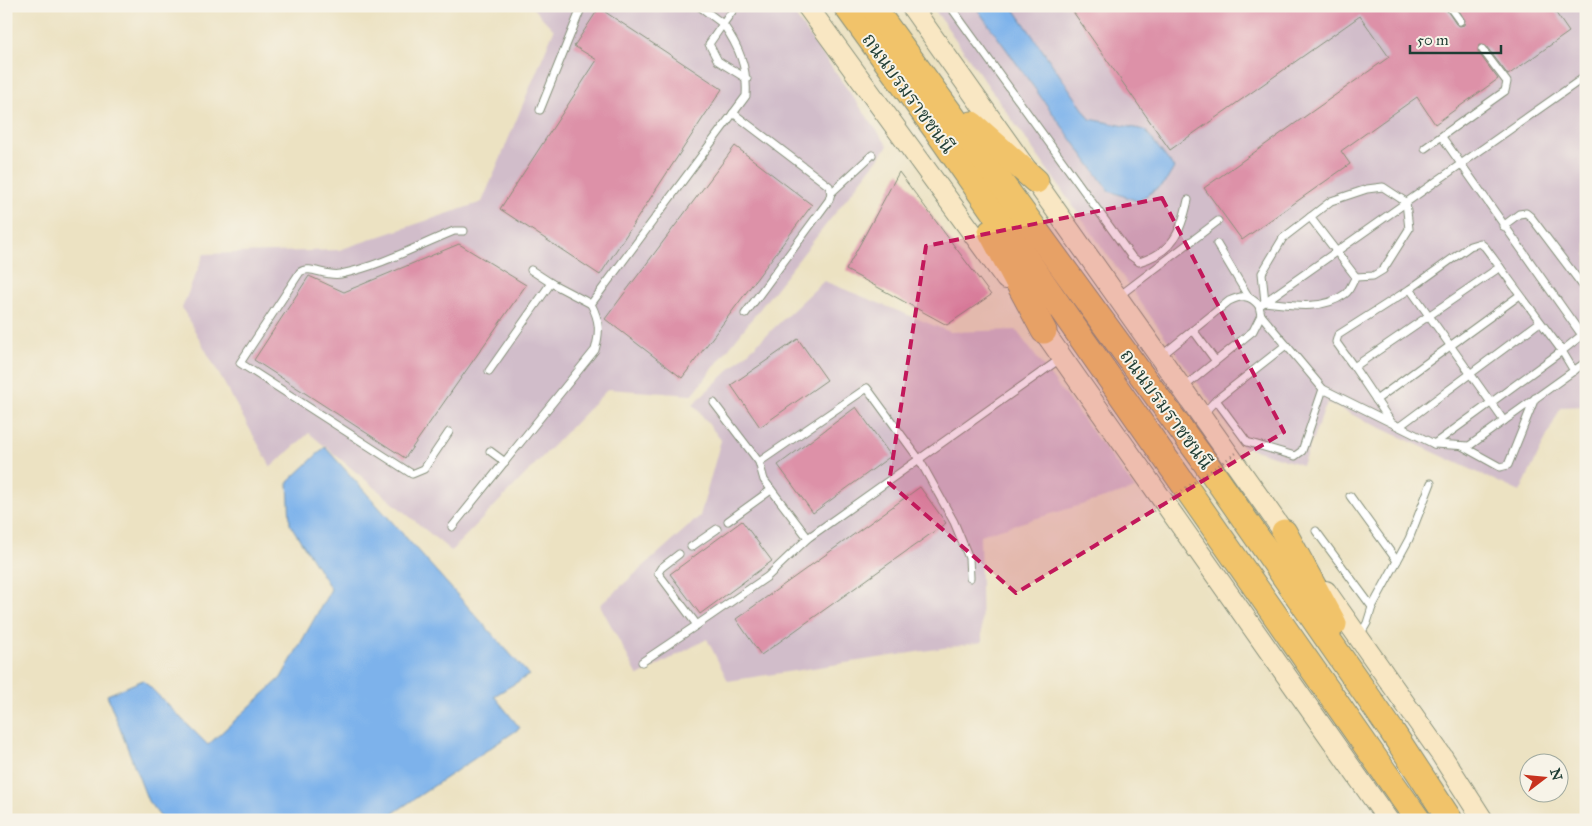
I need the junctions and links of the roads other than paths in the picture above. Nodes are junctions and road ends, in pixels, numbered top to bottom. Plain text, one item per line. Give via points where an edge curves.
1 (582, 6) edge
2 (699, 6) edge
3 (736, 6) edge
4 (807, 6) edge
5 (846, 6) edge
6 (872, 6) edge
7 (911, 6) edge
8 (950, 6) edge
9 (1449, 6) edge
10 (1460, 21) dead end
11 (723, 24) junction
12 (1482, 49) dead end
13 (1586, 76) edge
14 (747, 79) junction
15 (933, 89) junction
16 (540, 110) dead end
17 (733, 113) junction
18 (939, 134) junction
19 (1442, 137) junction
20 (1425, 148) dead end
21 (872, 155) dead end
22 (1460, 165) junction
23 (1036, 181) junction
24 (831, 193) junction
25 (1188, 200) dead end
26 (1406, 202) junction
27 (1310, 217) junction
28 (1218, 221) dead end
29 (1503, 226) junction
30 (464, 230) dead end
31 (1217, 244) dead end
32 (1336, 251) junction
33 (1500, 267) junction
34 (531, 270) dead end
35 (1356, 277) junction
36 (551, 283) junction
37 (1410, 289) junction
38 (1586, 290) edge
39 (1520, 295) junction
40 (1248, 296) junction
41 (1119, 297) junction
42 (591, 304) junction
43 (1262, 304) junction
44 (745, 314) dead end
45 (1261, 315) junction
46 (1430, 317) junction
47 (1540, 322) junction
48 (1193, 330) junction
49 (1044, 332) junction
50 (1584, 338) edge
51 (1451, 345) junction
52 (1286, 346) junction
53 (1562, 351) junction
54 (1161, 356) junction
55 (1063, 358) junction
56 (1215, 360) junction
57 (1586, 362) edge
58 (1354, 367) junction
59 (489, 371) dead end
60 (1574, 371) junction
61 (1471, 375) junction
62 (1183, 388) junction
63 (1323, 389) junction
64 (1536, 398) junction
65 (1216, 400) junction
66 (1376, 400) junction
67 (714, 403) dead end
68 (1490, 403) junction
69 (1202, 415) junction
70 (1504, 421) junction
71 (1390, 422) junction
72 (1400, 426) junction
73 (449, 432) dead end
74 (1434, 444) junction
75 (1462, 445) junction
76 (490, 452) dead end
77 (919, 459) junction
78 (505, 462) junction
79 (759, 462) junction
80 (1431, 484) dead end
81 (770, 490) junction
82 (1350, 496) dead end
83 (728, 521) dead end
84 (452, 527) dead end
85 (716, 530) dead end
86 (1316, 531) dead end
87 (1284, 532) junction
88 (808, 538) junction
89 (691, 547) dead end
90 (680, 554) dead end
91 (1396, 561) junction
92 (970, 578) dead end
93 (1372, 607) junction
94 (697, 625) junction
95 (1359, 636) junction
96 (642, 662) dead end
97 (1391, 730) junction
98 (1388, 820) edge
99 (1418, 820) edge
100 (1450, 820) edge
101 (1483, 820) edge

1 - 16 lane
2 - 11 lane
3 - 11 lane
4 - 49 main road
5 - 18 highway, ถนนบรมราชชนนี
6 - 15 highway, ถนนบรมราชชนนี
7 - 23 main road
8 - 25 lane via 1131,256 1139,262 1152,258 1173,242 1184,219
9 - 10 lane
11 - 14 lane via 745,64
11 - 14 lane via 712,38 711,51 718,61
12 - 19 lane via 1507,82 1505,91
13 - 22 lane
14 - 17 lane via 746,96
15 - 23 highway
15 - 97 highway, ถนนบรมราชชนนี via 1202,458
17 - 24 lane via 829,186
17 - 42 lane
18 - 49 highway
18 - 99 highway, ถนนบรมราชชนนี
19 - 20 lane
19 - 22 lane
21 - 24 lane
22 - 26 lane
22 - 29 lane
23 - 41 main road
24 - 44 lane
26 - 27 lane via 1383,187 1375,188 1331,201
26 - 32 lane
26 - 35 lane via 1409,229 1383,270 1373,276
27 - 32 lane
27 - 43 lane via 1283,238 1262,273
28 - 41 lane
29 - 38 lane via 1519,214 1526,213
29 - 50 lane
30 - 73 lane via 454,231 374,265 341,274 323,275 305,269 240,363 412,474 424,469
31 - 40 lane
32 - 35 lane
32 - 43 lane
33 - 37 lane via 1480,243 1470,246
33 - 39 lane
33 - 46 lane
34 - 36 lane
35 - 43 lane via 1347,293 1308,307
36 - 42 lane
36 - 59 lane
37 - 46 lane
37 - 58 lane via 1338,335 1336,342
39 - 47 lane
39 - 51 lane
40 - 43 lane
40 - 48 lane via 1230,301
41 - 54 main road
42 - 78 lane via 598,318 600,334 595,350
43 - 45 lane
45 - 52 lane
45 - 56 lane via 1253,331
46 - 51 lane
46 - 58 lane
47 - 53 lane
47 - 61 lane
48 - 54 lane
48 - 56 lane
49 - 55 main road
50 - 53 lane
51 - 61 lane
51 - 66 lane
52 - 63 lane
52 - 65 lane
53 - 60 lane
53 - 68 lane
54 - 62 main road
55 - 77 lane
55 - 98 main road
56 - 62 lane
57 - 60 lane
58 - 66 lane
60 - 64 lane
61 - 68 lane
61 - 72 lane
62 - 69 main road
63 - 65 lane via 1302,451 1295,456 1247,442
63 - 71 lane
64 - 70 lane
64 - 75 lane via 1508,465 1500,467
65 - 69 lane
66 - 71 lane
67 - 79 lane
68 - 70 lane
68 - 74 lane
69 - 87 main road
70 - 75 lane via 1468,446
71 - 72 lane
72 - 74 lane
74 - 75 lane
76 - 78 lane
77 - 79 lane via 867,388
77 - 88 lane
77 - 92 lane via 954,522 969,558
78 - 84 lane
79 - 81 lane
80 - 91 lane via 1409,539
81 - 83 lane
81 - 88 lane
82 - 91 lane
85 - 89 lane
86 - 93 lane
87 - 95 main road
87 - 97 highway
88 - 94 lane via 767,577
90 - 94 lane via 658,573
91 - 93 lane
93 - 95 lane
94 - 96 lane
95 - 101 main road
97 - 100 highway, ถนนบรมราชชนนี

